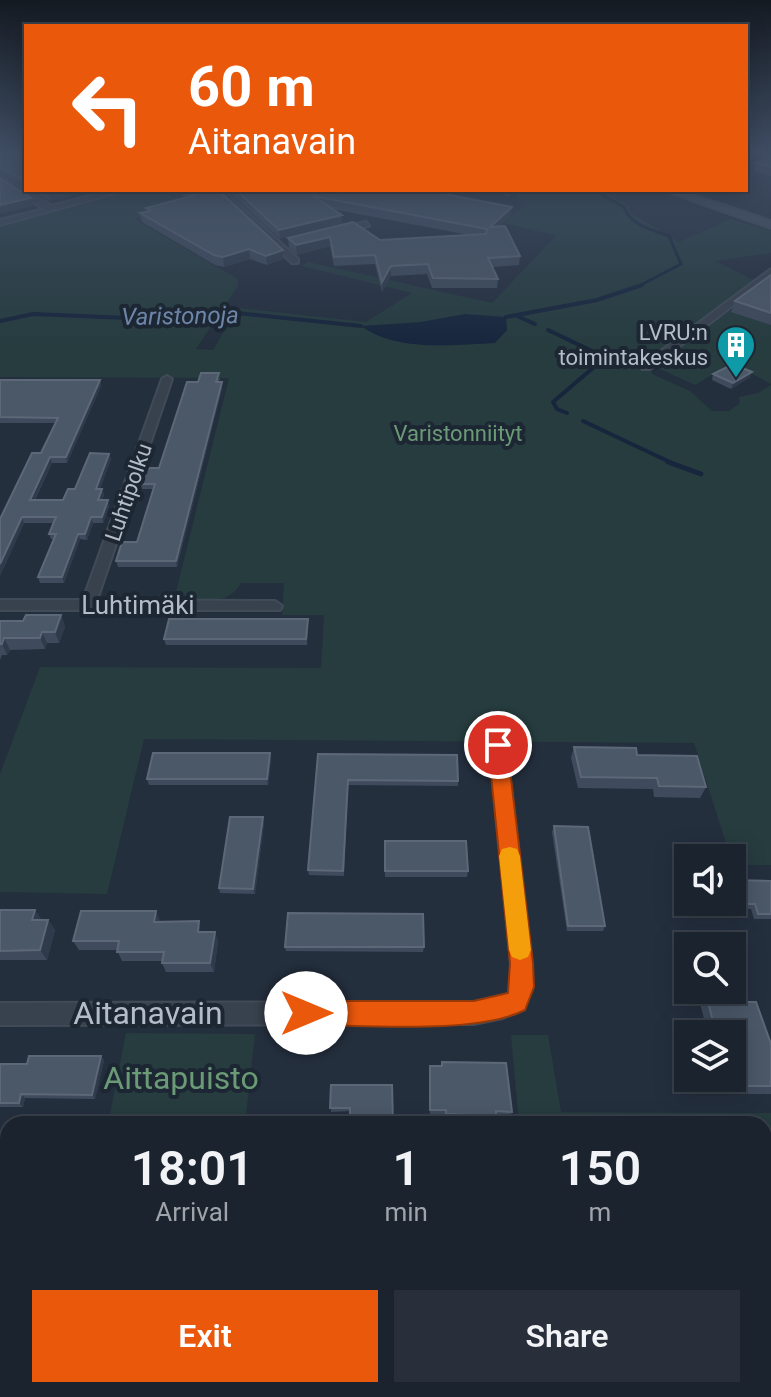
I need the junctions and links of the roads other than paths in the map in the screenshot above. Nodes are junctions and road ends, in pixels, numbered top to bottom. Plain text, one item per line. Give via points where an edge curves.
1 (24, 216) edge
2 (245, 216) edge
3 (745, 216) edge
4 (0, 223) edge
5 (366, 224) dead end
6 (771, 225) edge
7 (325, 233) edge
8 (296, 240) edge
9 (275, 245) junction
10 (295, 261) dead end
11 (771, 272) edge
12 (646, 367) dead end
13 (167, 379) dead end
14 (89, 604) junction
15 (0, 605) edge
16 (275, 606) dead end
17 (498, 745) dead end
18 (0, 1014) edge

1 - 4 street
2 - 9 street
3 - 6 main road
5 - 7 street
8 - 9 street
9 - 10 street
11 - 12 street
13 - 14 street, Luhtipolku
14 - 15 street, Luhtimäki
14 - 16 street, Luhtimäki
17 - 18 street, Aitanavain via 521,963 517,1001 474,1013

